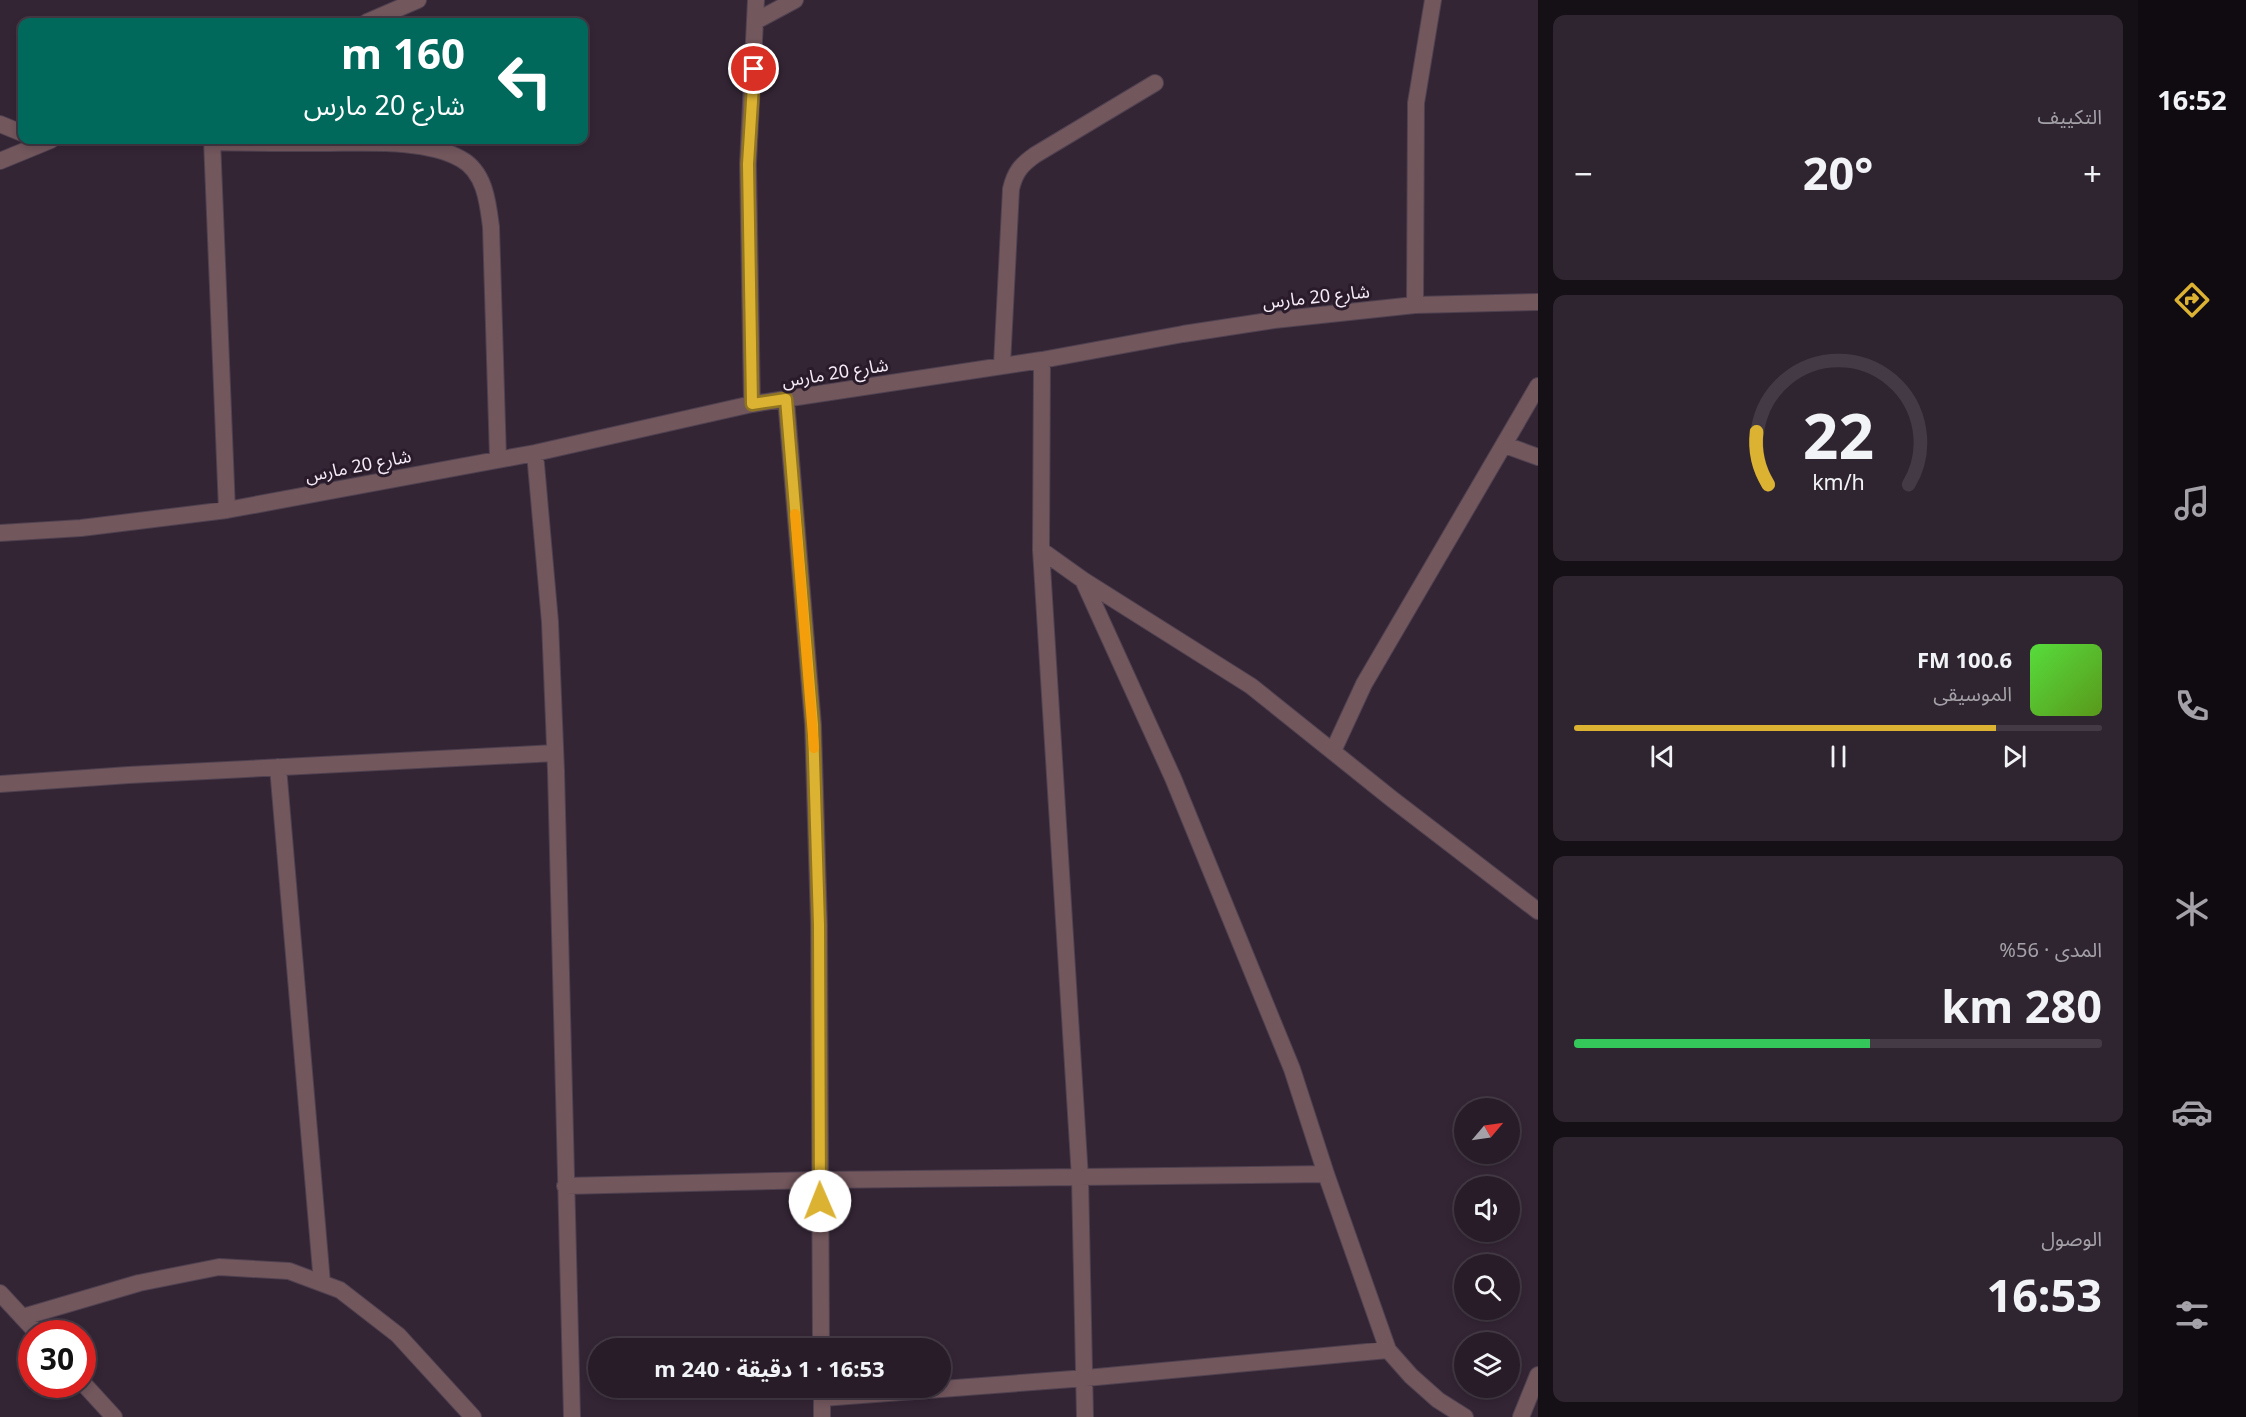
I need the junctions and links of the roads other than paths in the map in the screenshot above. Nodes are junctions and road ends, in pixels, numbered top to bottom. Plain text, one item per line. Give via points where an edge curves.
1 (418, 0) edge
2 (756, 0) edge
3 (795, 0) edge
4 (1433, 0) edge
5 (376, 18) edge
6 (756, 21) junction
7 (1155, 83) dead end
8 (0, 124) edge
9 (18, 132) edge
10 (35, 144) edge
11 (212, 144) edge
12 (399, 144) edge
13 (0, 161) edge
14 (1538, 302) edge
15 (1415, 305) junction
16 (1042, 360) junction
17 (1002, 365) junction
18 (1538, 387) edge
19 (786, 399) junction
20 (752, 404) junction
21 (1505, 445) junction
22 (535, 453) junction
23 (1538, 457) edge
24 (498, 458) junction
25 (226, 510) junction
26 (0, 533) edge
27 (1041, 550) junction
28 (1083, 580) junction
29 (1334, 751) junction
30 (555, 753) junction
31 (278, 767) junction
32 (0, 784) edge
33 (1538, 911) edge
34 (1326, 1174) junction
35 (1080, 1178) junction
36 (820, 1180) junction
37 (565, 1186) junction
38 (322, 1283) junction
39 (0, 1293) edge
40 (22, 1317) junction
41 (25, 1320) edge
42 (821, 1338) edge
43 (1388, 1350) junction
44 (1538, 1375) edge
45 (1086, 1378) junction
46 (951, 1386) edge
47 (96, 1397) edge
48 (822, 1398) edge
49 (114, 1417) edge
50 (473, 1417) edge
51 (572, 1417) edge
52 (822, 1417) edge
53 (1085, 1417) edge
54 (1465, 1417) edge
55 (1521, 1417) edge

1 - 5 street
2 - 6 street
3 - 6 street
4 - 15 street via 1416,103
6 - 20 street via 748,164
7 - 17 street via 1035,155 1014,176
8 - 9 street
10 - 13 street
11 - 25 street
12 - 24 street via 437,149 463,159 486,193 491,227
14 - 15 street, شارع 20 مارس
15 - 16 street, شارع 20 مارس via 1274,320
16 - 17 street, شارع 20 مارس
16 - 27 street
17 - 19 street, شارع 20 مارس
18 - 21 street
19 - 20 street, شارع 20 مارس
19 - 36 street via 813,725
20 - 22 street, شارع 20 مارس
21 - 23 street
21 - 29 street via 1364,684
22 - 24 street, شارع 20 مارس
22 - 30 street via 550,622
24 - 25 street, شارع 20 مارس
25 - 26 street, شارع 20 مارس via 81,528
27 - 28 street
27 - 35 street
28 - 29 street via 1251,686
28 - 34 street via 1173,778 1234,925 1292,1069
29 - 33 street
30 - 31 street
30 - 37 street
31 - 32 street
31 - 38 street
34 - 35 street
34 - 43 street
35 - 36 street
35 - 45 street
36 - 37 street
36 - 42 street
37 - 51 street
38 - 40 street via 289,1271 219,1267 139,1283
38 - 50 street via 340,1290 398,1335
39 - 40 street
40 - 41 street
43 - 45 street
43 - 54 street via 1438,1400
44 - 55 street
45 - 46 street
45 - 53 street
47 - 49 street
48 - 52 street

